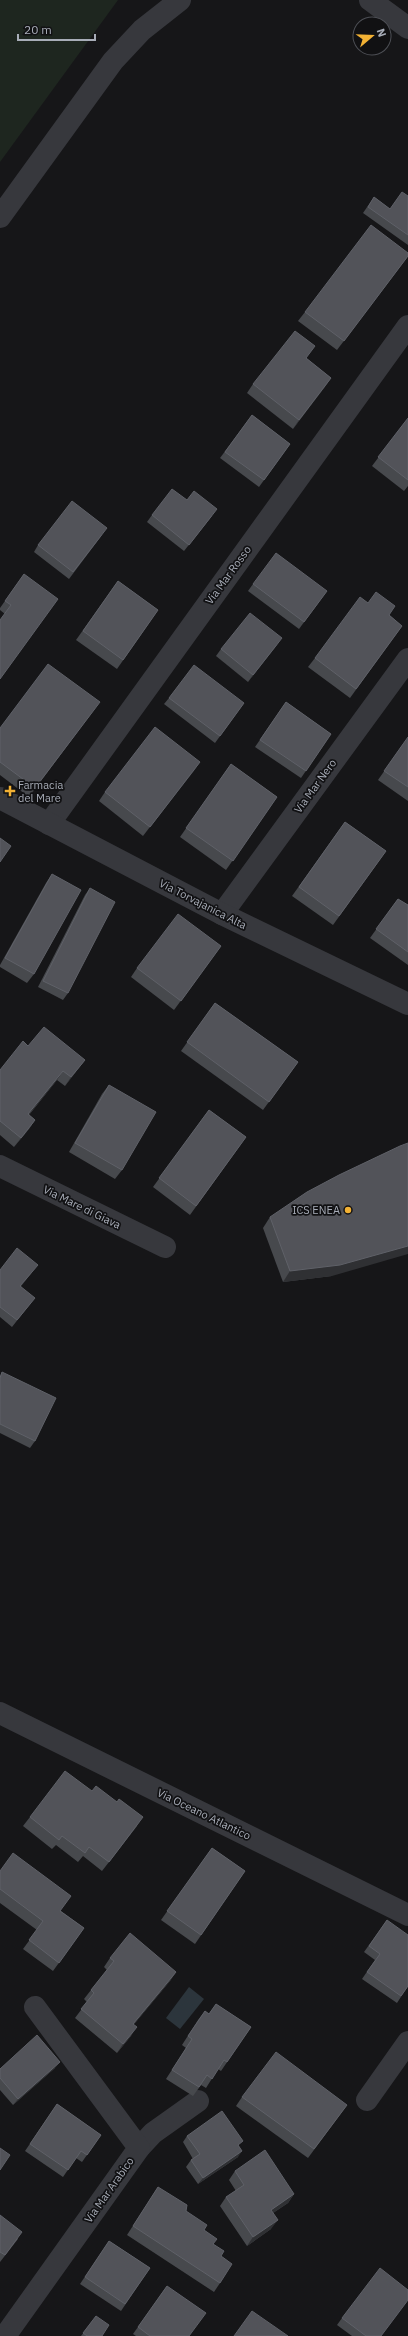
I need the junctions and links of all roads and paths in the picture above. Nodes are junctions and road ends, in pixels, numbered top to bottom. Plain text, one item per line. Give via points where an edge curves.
1 (180, 0) edge
2 (370, 0) edge
3 (408, 28) edge
4 (0, 217) edge
5 (408, 326) edge
6 (408, 659) edge
7 (0, 798) edge
8 (49, 824) junction
9 (222, 914) junction
10 (408, 1004) edge
11 (0, 1166) edge
12 (165, 1247) dead end
13 (0, 1713) edge
14 (408, 1915) edge
15 (34, 2007) dead end
16 (408, 2042) edge
17 (366, 2100) dead end
18 (198, 2101) edge
19 (139, 2148) junction
20 (5, 2336) edge

1 - 4 street via 153,20 120,53
2 - 3 street
5 - 8 street, Via Mar Rosso
6 - 9 street, Via Mar Nero
7 - 8 street, Via Torvajanica Alta
8 - 9 street, Via Torvajanica Alta
9 - 10 street, Via Torvajanica Alta
11 - 12 street, Via Mare di Giava
13 - 14 street, Via Oceano Atlantico
15 - 19 street, Via Mar Arabico
16 - 17 street
18 - 19 street via 153,2132
19 - 20 street, Via Mar Arabico

